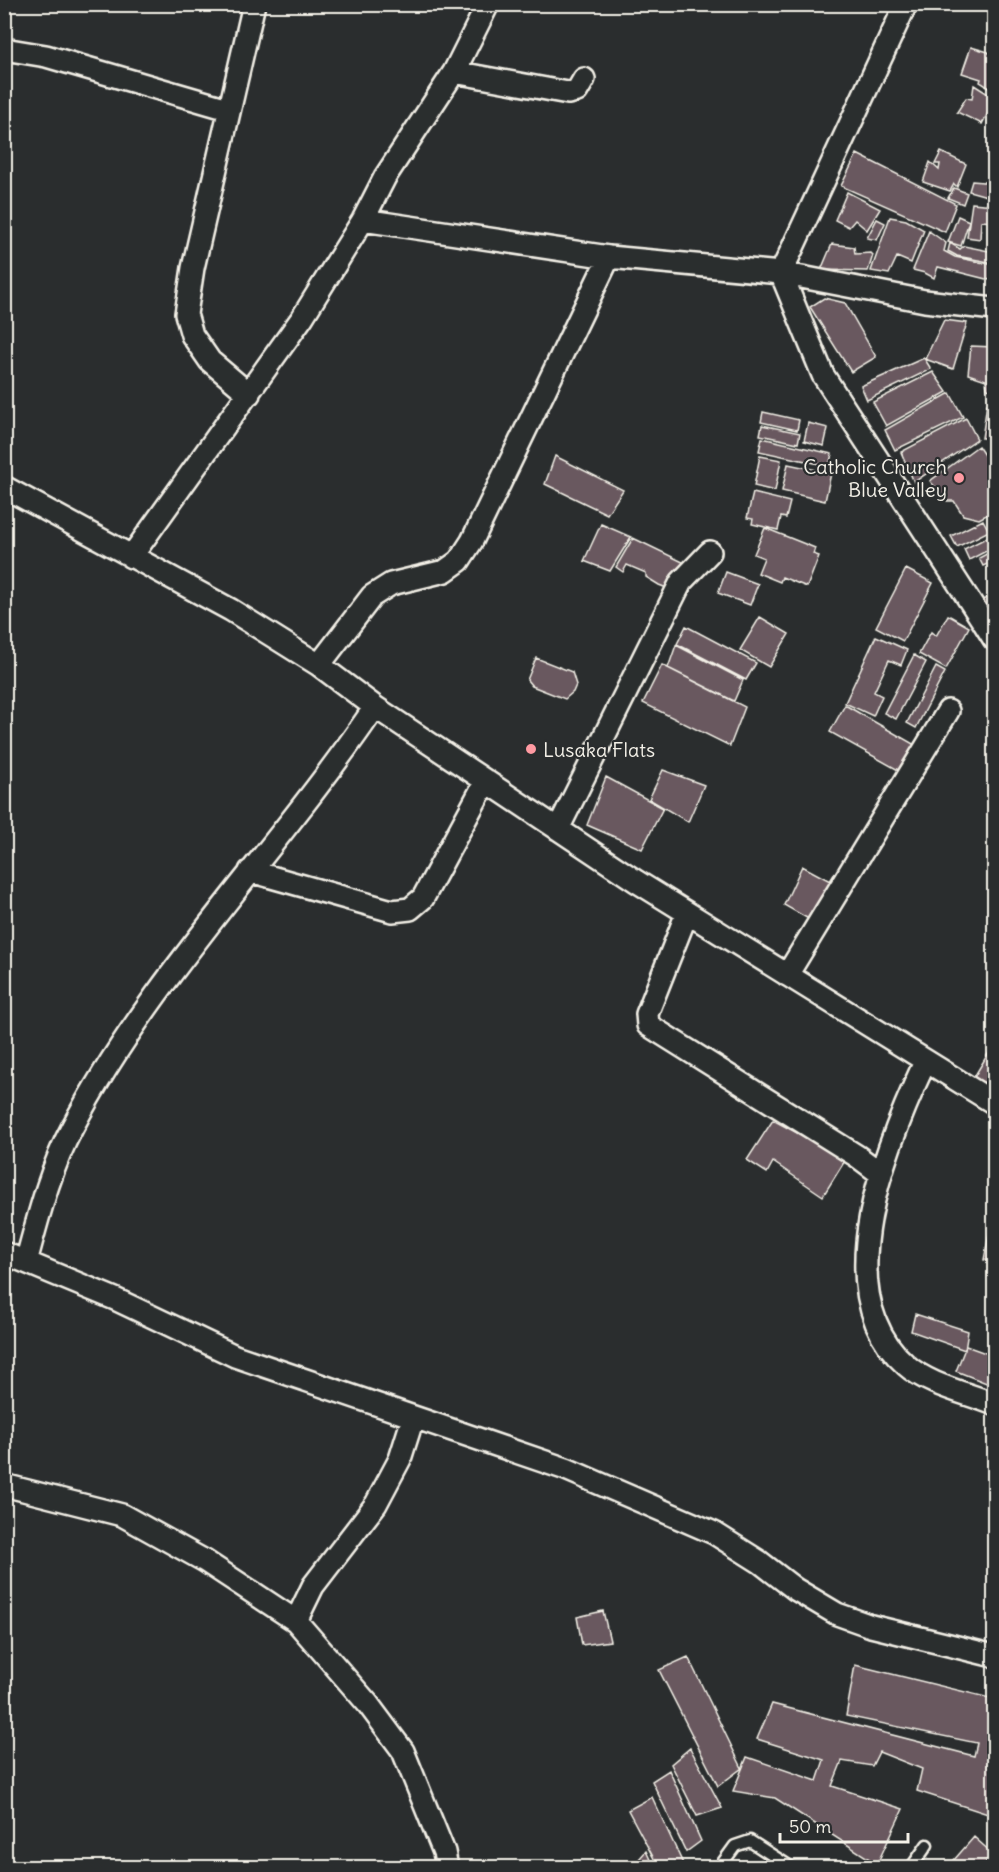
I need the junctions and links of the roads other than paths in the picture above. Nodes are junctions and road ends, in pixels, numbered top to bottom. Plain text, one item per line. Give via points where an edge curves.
1 (254, 4) edge
2 (488, 4) edge
3 (906, 4) edge
4 (4, 50) edge
5 (454, 72) junction
6 (584, 79) dead end
7 (228, 109) junction
8 (363, 220) junction
9 (609, 257) junction
10 (781, 273) junction
11 (994, 309) edge
12 (249, 394) junction
13 (4, 487) edge
14 (710, 552) dead end
15 (131, 557) junction
16 (991, 627) edge
17 (319, 665) junction
18 (375, 707) junction
19 (948, 711) dead end
20 (486, 781) junction
21 (558, 829) junction
22 (250, 871) junction
23 (687, 913) junction
24 (787, 975) junction
25 (925, 1062) junction
26 (994, 1103) edge
27 (881, 1174) junction
28 (4, 1253) edge
29 (26, 1262) junction
30 (994, 1404) edge
31 (413, 1418) junction
32 (4, 1485) edge
33 (296, 1621) junction
34 (994, 1656) edge
35 (927, 1845) dead end
36 (447, 1868) edge
37 (719, 1868) edge
38 (792, 1868) edge
39 (911, 1868) edge

1 - 7 street
2 - 5 street
3 - 10 street
4 - 7 street via 46,56
5 - 6 street via 568,93 577,91
5 - 8 street via 385,177
7 - 12 street via 186,314 192,335 210,361
8 - 9 street
8 - 12 street
9 - 10 street
9 - 17 street via 459,561 446,571 391,584 372,596
10 - 11 street via 925,301
10 - 16 street via 823,375
12 - 15 street
13 - 15 street
14 - 21 street via 676,589
15 - 17 street via 231,610
17 - 18 street
18 - 20 street
18 - 22 street via 331,771
19 - 24 street
20 - 21 street
20 - 22 street via 423,898 410,909 392,911
21 - 23 street
22 - 29 street via 117,1050 70,1130
23 - 24 street
23 - 27 street via 647,1014 648,1025
24 - 25 street
25 - 26 street
25 - 27 street via 898,1119
27 - 30 street via 867,1249 866,1284 873,1315 887,1346 909,1368
28 - 29 street
29 - 31 street via 235,1356
31 - 33 street via 400,1459 376,1504 313,1586
31 - 34 street via 566,1469 714,1533 837,1614
32 - 33 street via 122,1515 206,1561
33 - 36 street via 403,1751
35 - 39 lane
37 - 38 lane via 735,1846 750,1841

